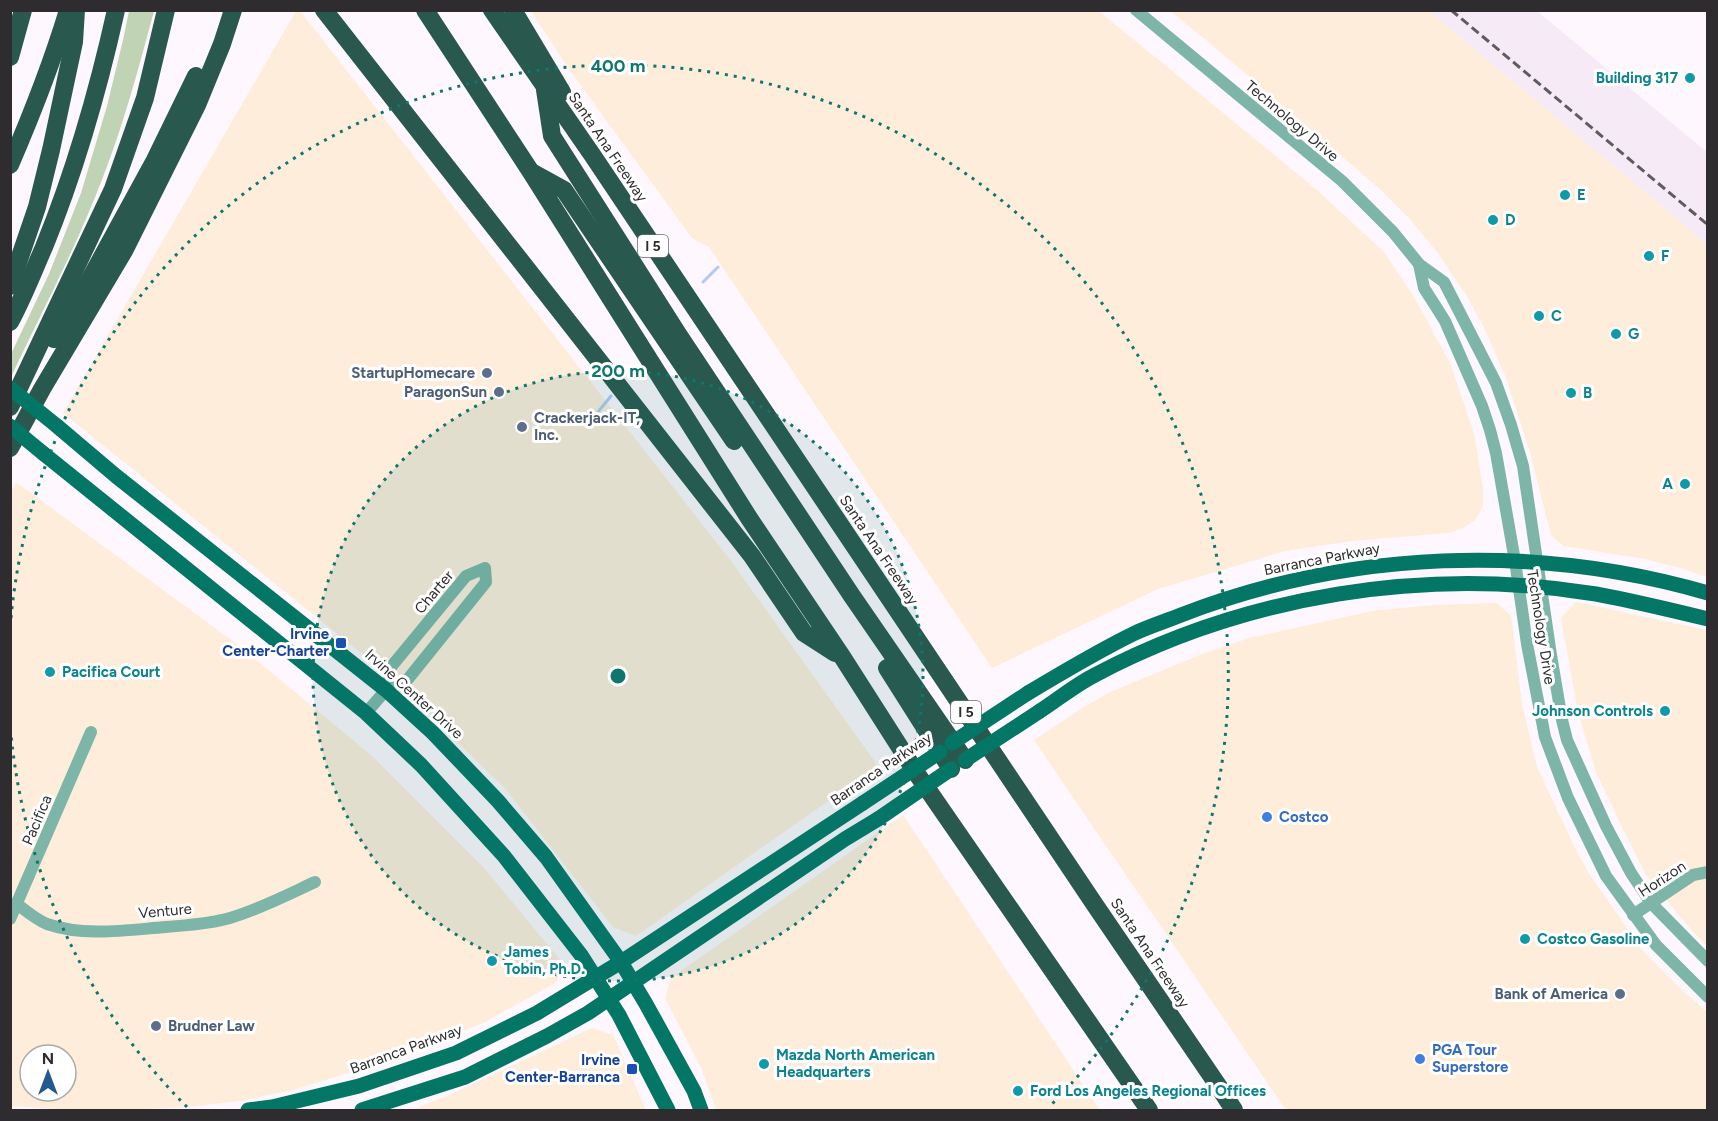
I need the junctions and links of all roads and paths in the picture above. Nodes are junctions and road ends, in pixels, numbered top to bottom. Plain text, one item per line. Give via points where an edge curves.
1 (23, 10) edge
2 (68, 10) edge
3 (76, 10) edge
4 (116, 10) edge
5 (166, 10) edge
6 (231, 10) edge
7 (324, 10) edge
8 (425, 10) edge
9 (492, 10) edge
10 (513, 10) edge
11 (1136, 10) edge
12 (10, 57) edge
13 (545, 85) junction
14 (572, 126) junction
15 (10, 165) edge
16 (531, 172) junction
17 (1419, 264) junction
18 (10, 286) edge
19 (10, 322) edge
20 (31, 366) junction
21 (10, 388) edge
22 (10, 407) edge
23 (10, 426) edge
24 (10, 448) edge
25 (1515, 561) junction
26 (1538, 563) junction
27 (1518, 586) junction
28 (1542, 588) junction
29 (1707, 593) edge
30 (848, 599) junction
31 (1707, 619) edge
32 (843, 658) junction
33 (386, 690) junction
34 (366, 713) junction
35 (91, 732) dead end
36 (946, 747) junction
37 (958, 765) junction
38 (1707, 872) edge
39 (315, 882) dead end
40 (16, 903) junction
41 (1651, 903) junction
42 (1634, 915) junction
43 (10, 919) edge
44 (1707, 961) edge
45 (621, 962) junction
46 (596, 977) junction
47 (633, 983) junction
48 (1707, 997) edge
49 (609, 998) junction
50 (248, 1110) edge
51 (362, 1110) edge
52 (668, 1110) edge
53 (701, 1110) edge
54 (1149, 1110) edge
55 (1235, 1110) edge

1 - 12 highway
2 - 15 highway via 37,102
3 - 18 highway via 74,42 51,150 37,207
4 - 19 highway via 84,134 58,210
5 - 20 highway via 145,98 113,189
6 - 20 highway via 84,290 58,334
6 - 24 highway via 197,105 124,251
7 - 32 highway via 752,556 804,633
8 - 16 highway
9 - 13 highway, Santa Ana Freeway / I 5
10 - 14 highway via 561,88
11 - 17 street, Technology Drive via 1342,181
13 - 14 highway, Santa Ana Freeway / I 5
13 - 30 highway via 552,136
14 - 55 highway, Santa Ana Freeway / I 5
16 - 30 highway via 564,190
16 - 32 highway via 749,518
17 - 25 street, Technology Drive via 1424,288 1445,321 1490,430
17 - 26 street, Technology Drive via 1444,282 1496,383 1524,466
20 - 22 highway
21 - 33 main road, Irvine Center Drive, bridge
23 - 34 main road, bridge
25 - 26 main road, Barranca Parkway
25 - 27 street, Technology Drive
25 - 36 main road, Barranca Parkway, bridge via 1380,564 1284,582 1218,601 1136,633 1082,661
26 - 28 street, Technology Drive
26 - 29 main road, Barranca Parkway via 1604,570
27 - 28 main road
27 - 37 main road, bridge via 1402,586 1288,604 1227,620 1148,649 1091,677
27 - 42 street, Technology Drive via 1545,737 1568,798 1606,876
28 - 31 main road via 1643,603
28 - 41 street, Technology Drive via 1560,714 1568,740 1606,826
30 - 36 highway
32 - 54 highway via 917,774
33 - 33 street, Charter via 408,679 486,582 485,568 466,576 391,667
33 - 34 street, Charter
33 - 45 main road, Irvine Center Drive via 498,801 546,857
34 - 46 main road via 421,765 504,856
35 - 40 street, Pacifica
36 - 37 highway
36 - 45 main road, Barranca Parkway, bridge
37 - 47 main road, bridge
38 - 41 street, Horizon via 1693,875
39 - 40 street, Venture via 231,918 160,927 89,931 61,927 45,923
40 - 43 street, Pacifica
41 - 42 street, Horizon
41 - 44 street, Technology Drive
42 - 48 street, Technology Drive via 1656,945
45 - 46 main road, Barranca Parkway
45 - 47 main road, Irvine Center Drive
46 - 49 main road
46 - 50 main road, Barranca Parkway via 537,1013 456,1053 359,1086
47 - 49 main road
47 - 53 main road, Irvine Center Drive
49 - 51 main road via 547,1036 465,1077
49 - 52 main road

